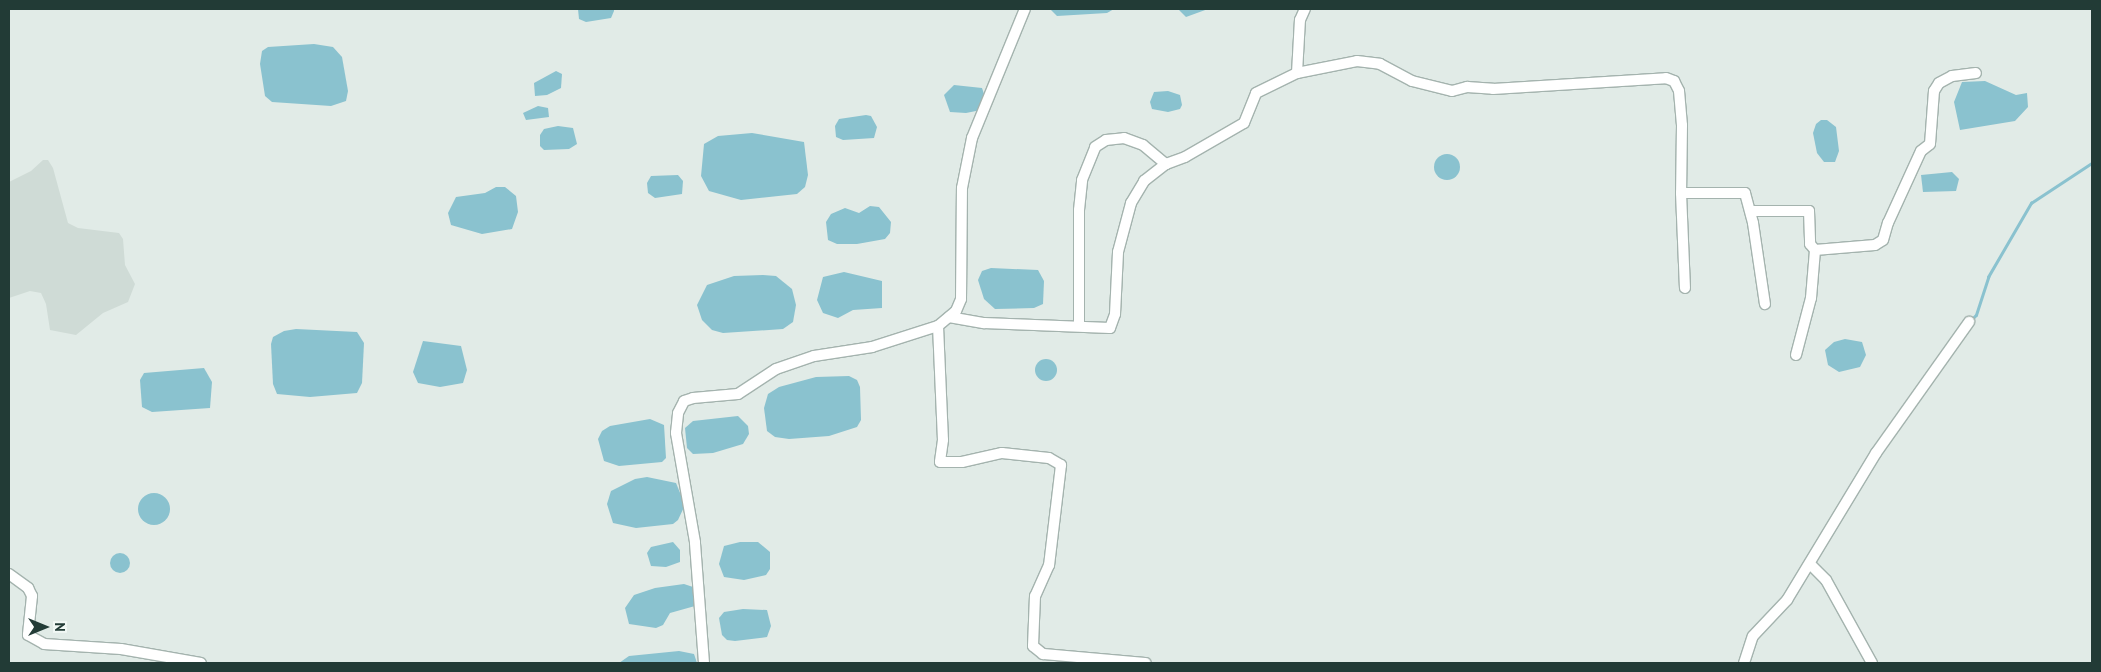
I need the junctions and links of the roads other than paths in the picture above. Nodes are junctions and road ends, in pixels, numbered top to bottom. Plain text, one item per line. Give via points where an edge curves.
1 (1025, 9) edge
2 (1305, 9) edge
3 (1976, 73) dead end
4 (1297, 74) junction
5 (1166, 164) junction
6 (1681, 193) junction
7 (1751, 211) junction
8 (1815, 250) junction
9 (1685, 288) dead end
10 (1765, 304) dead end
11 (949, 317) junction
12 (1969, 322) dead end
13 (938, 326) junction
14 (1079, 326) junction
15 (1796, 355) dead end
16 (1811, 565) junction
17 (9, 574) edge
18 (201, 663) edge
19 (704, 663) edge
20 (1146, 663) edge
21 (1744, 663) edge
22 (1872, 663) edge

1 - 11 street via 972,138 962,188 961,299
2 - 4 street via 1300,20
3 - 8 street via 1952,76 1939,83 1934,91 1930,144 1921,151 1883,240 1876,245
4 - 5 street via 1256,93 1244,123 1185,157
4 - 6 street via 1357,61 1380,64 1412,81 1452,90 1666,78 1674,81 1679,91
5 - 14 street via 1144,181 1131,203 1118,252 1114,324 1106,329
5 - 14 street via 1143,145 1124,138 1106,140 1095,147 1082,180 1079,210
6 - 7 street via 1739,190 1745,193
6 - 9 street
7 - 8 street via 1809,211 1810,244
7 - 10 street
8 - 15 street via 1811,298
11 - 13 street
11 - 14 street via 984,323
12 - 16 street via 1876,453
13 - 19 street via 872,347 814,356 776,369 738,394 693,398 684,402 678,413 676,433 695,542
13 - 20 street via 943,440 940,462 962,462 1002,453 1049,458 1061,465 1049,565 1036,596 1032,646 1043,654
16 - 21 street via 1787,600 1753,636
16 - 22 street via 1826,580
17 - 18 street via 28,588 32,596 28,635 44,644 121,648

